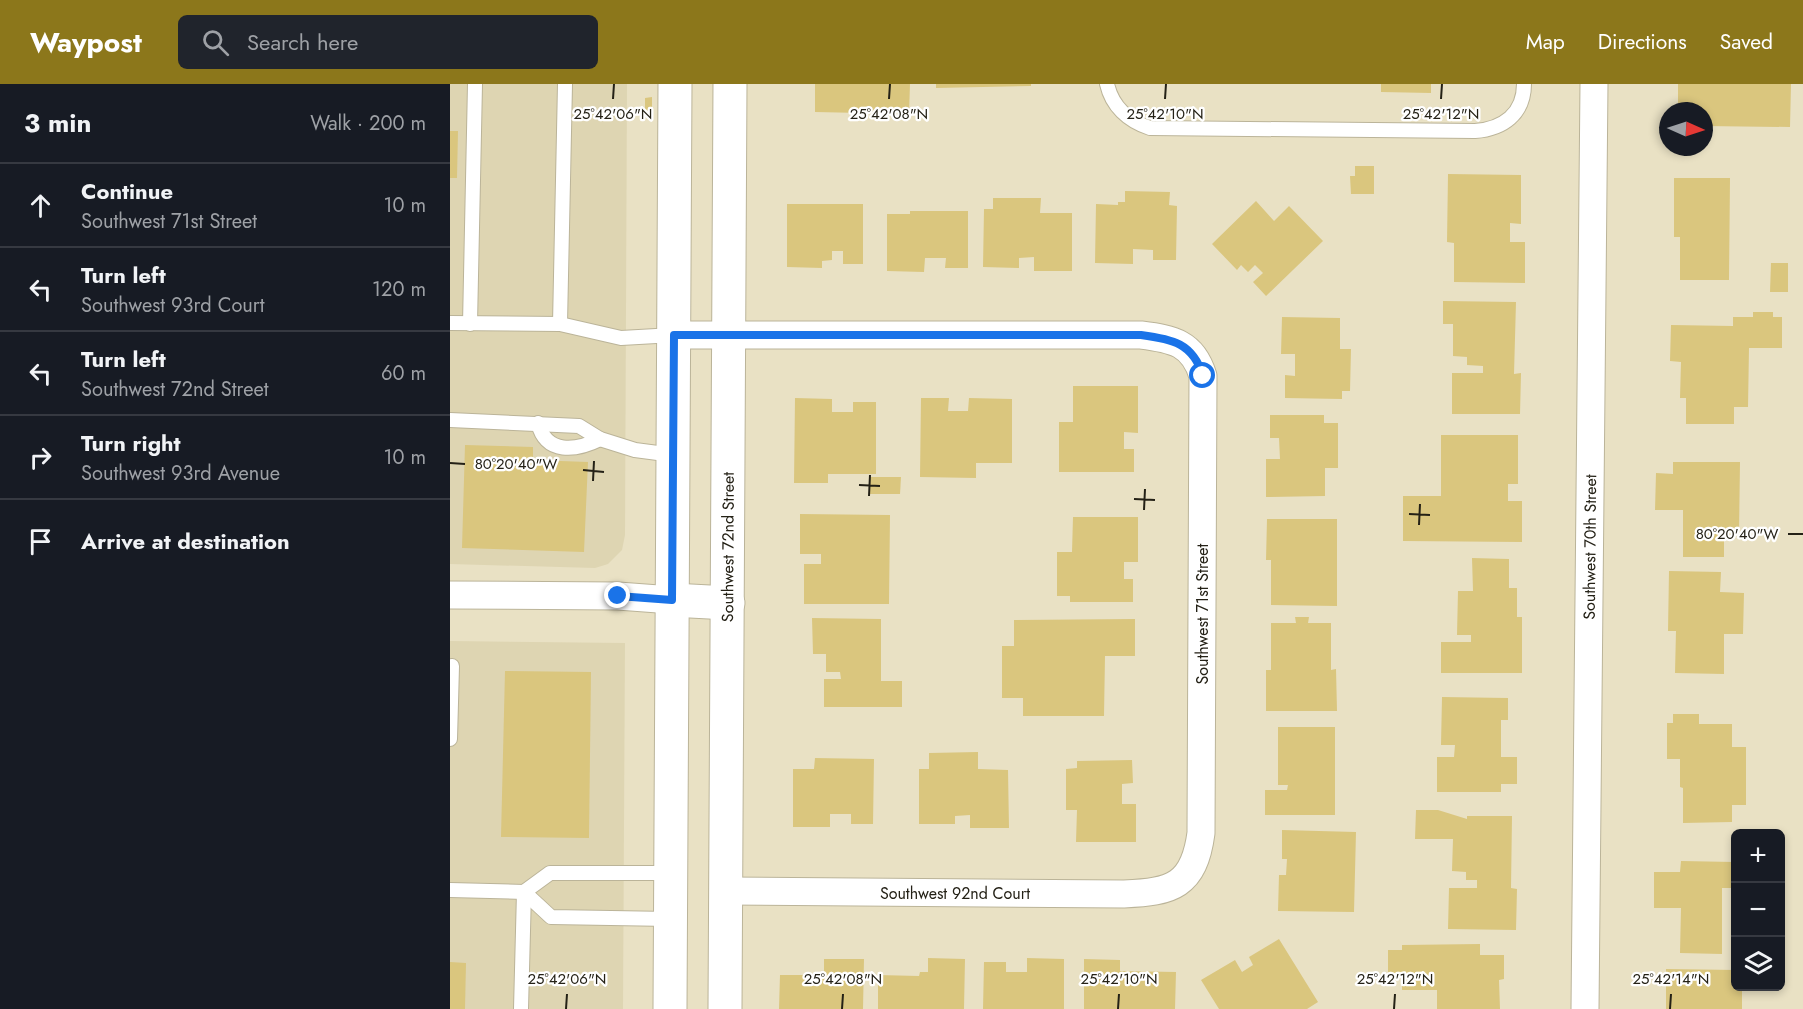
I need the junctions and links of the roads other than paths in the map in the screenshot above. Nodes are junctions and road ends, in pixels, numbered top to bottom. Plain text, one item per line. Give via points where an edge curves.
1 (475, 84) edge
2 (565, 84) edge
3 (675, 84) edge
4 (730, 84) edge
5 (1107, 84) edge
6 (1524, 84) edge
7 (1594, 84) edge
8 (450, 323) edge
9 (470, 324) junction
10 (560, 324) junction
11 (728, 334) junction
12 (674, 335) junction
13 (450, 420) edge
14 (538, 423) junction
15 (600, 439) junction
16 (674, 455) junction
17 (450, 595) edge
18 (672, 600) junction
19 (728, 603) junction
20 (452, 666) dead end
21 (450, 739) edge
22 (670, 873) junction
23 (1181, 880) joint
24 (450, 890) edge
25 (726, 891) junction
26 (524, 892) junction
27 (670, 919) junction
28 (521, 1009) edge
29 (670, 1009) edge
30 (725, 1009) edge
31 (1585, 1009) edge

1 - 9 lane
2 - 10 lane
3 - 12 main road
4 - 11 main road, Southwest 72nd Street
5 - 6 lane via 1111,98 1124,114 1150,128 1475,131 1500,127 1514,115 1521,104
7 - 31 street, Southwest 70th Street
8 - 9 lane
9 - 10 lane
10 - 12 lane via 621,339
11 - 12 street
11 - 19 main road, Southwest 72nd Street
11 - 23 street, Southwest 71st Street via 1126,334 1157,337 1187,348 1199,362 1203,376 1201,833 1196,858
12 - 16 main road
13 - 14 lane
14 - 15 lane via 579,426
14 - 15 lane via 541,434 555,447 587,446
15 - 16 lane via 635,450
16 - 18 main road
17 - 18 street
18 - 19 main road
18 - 22 main road
19 - 25 main road, Southwest 72nd Street
20 - 21 lane
22 - 26 lane via 550,873
22 - 27 main road
23 - 25 street, Southwest 92nd Court via 1162,891 1124,894
24 - 26 lane
25 - 30 main road, Southwest 72nd Street
26 - 27 lane via 551,917
26 - 28 lane
27 - 29 main road

